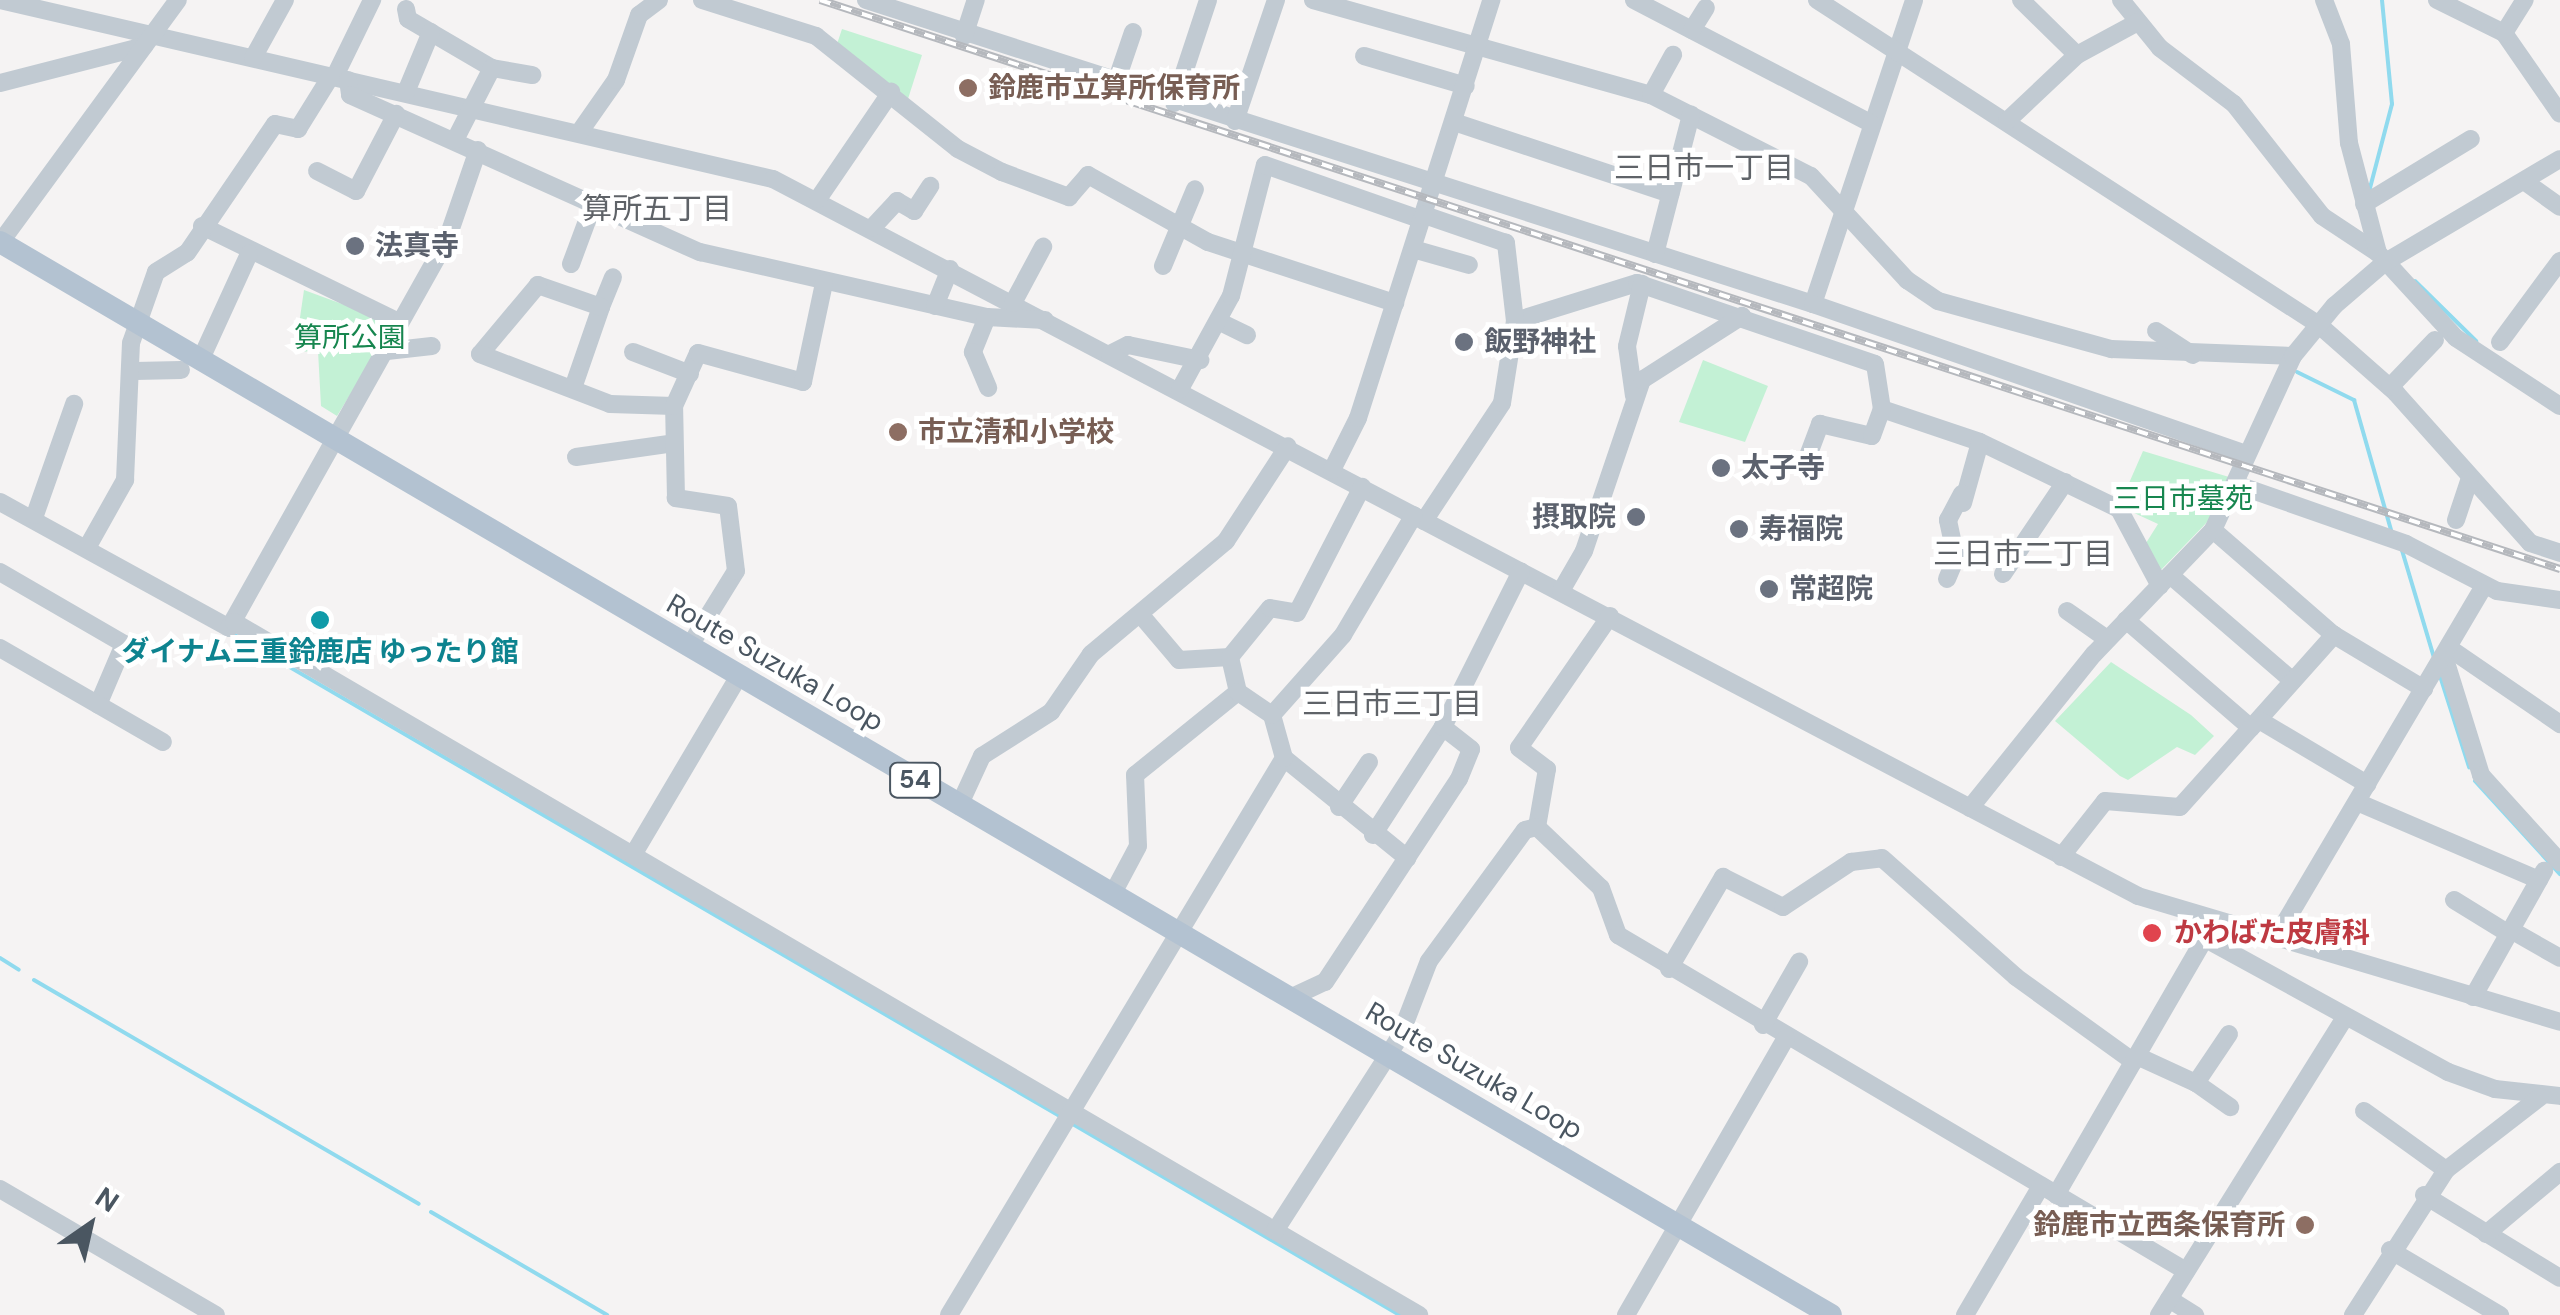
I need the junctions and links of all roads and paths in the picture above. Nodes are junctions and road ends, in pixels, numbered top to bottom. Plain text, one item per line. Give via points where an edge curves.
1 (0, 0) edge
2 (178, 0) edge
3 (285, 0) edge
4 (372, 0) edge
5 (659, 0) edge
6 (702, 0) edge
7 (866, 0) edge
8 (976, 0) edge
9 (1208, 0) edge
10 (1276, 0) edge
11 (1313, 0) edge
12 (1491, 0) edge
13 (1634, 0) edge
14 (1816, 0) edge
15 (1914, 0) edge
16 (2021, 0) edge
17 (2324, 0) edge
18 (2436, 0) edge
19 (2525, 0) edge
20 (2127, 2) edge
21 (403, 3) edge
22 (41, 5) edge
23 (1706, 8) dead end
24 (1383, 9) edge
25 (2138, 22) junction
26 (1692, 30) junction
27 (432, 32) junction
28 (1133, 32) dead end
29 (2504, 33) junction
30 (964, 36) junction
31 (147, 41) junction
32 (1478, 45) junction
33 (1897, 51) junction
34 (1672, 54) dead end
35 (1364, 56) dead end
36 (2077, 56) junction
37 (253, 58) junction
38 (492, 68) junction
39 (532, 75) dead end
40 (338, 77) junction
41 (0, 83) edge
42 (1115, 85) junction
43 (1466, 86) junction
44 (406, 92) junction
45 (891, 92) junction
46 (1651, 95) junction
47 (1174, 103) junction
48 (472, 107) junction
49 (396, 114) junction
50 (1692, 114) junction
51 (2560, 114) edge
52 (1235, 121) junction
53 (2007, 121) junction
54 (1454, 122) junction
55 (1872, 124) junction
56 (581, 130) junction
57 (455, 140) junction
58 (2471, 140) dead end
59 (478, 150) junction
60 (2560, 159) edge
61 (318, 171) dead end
62 (2524, 181) junction
63 (1434, 183) junction
64 (930, 186) dead end
65 (1195, 189) dead end
66 (1670, 194) junction
67 (818, 199) junction
68 (2364, 204) junction
69 (593, 205) junction
70 (2560, 207) edge
71 (1845, 210) junction
72 (1423, 218) junction
73 (1181, 225) junction
74 (202, 226) junction
75 (872, 228) junction
76 (0, 242) edge
77 (1043, 247) dead end
78 (1413, 249) junction
79 (249, 254) junction
80 (1655, 254) junction
81 (1246, 256) junction
82 (2381, 258) junction
83 (2560, 261) edge
84 (571, 264) dead end
85 (1469, 265) dead end
86 (1163, 266) dead end
87 (950, 269) junction
88 (613, 276) dead end
89 (824, 283) junction
90 (1642, 284) junction
91 (1395, 302) junction
92 (1013, 303) junction
93 (1813, 304) junction
94 (601, 306) junction
95 (935, 306) junction
96 (1742, 316) junction
97 (987, 317) junction
98 (1045, 320) junction
99 (1515, 321) junction
100 (399, 322) junction
101 (1220, 322) junction
102 (135, 323) junction
103 (2319, 325) junction
104 (2156, 331) dead end
105 (1246, 335) dead end
106 (2436, 340) dead end
107 (2500, 342) dead end
108 (432, 346) dead end
109 (386, 350) junction
110 (633, 352) dead end
111 (1110, 354) junction
112 (2193, 356) junction
113 (2293, 356) junction
114 (1200, 360) junction
115 (190, 366) junction
116 (134, 371) junction
117 (690, 374) junction
118 (2390, 387) junction
119 (573, 388) junction
120 (988, 388) dead end
121 (1180, 389) junction
122 (1634, 396) junction
123 (74, 404) dead end
124 (674, 406) junction
125 (2560, 406) edge
126 (1882, 409) junction
127 (336, 441) junction
128 (1980, 442) junction
129 (674, 443) junction
130 (1288, 446) junction
131 (2247, 454) junction
132 (576, 457) dead end
133 (1804, 464) dead end
134 (1332, 470) junction
135 (2470, 478) junction
136 (2065, 482) junction
137 (2234, 484) junction
138 (1362, 487) junction
139 (0, 502) edge
140 (35, 515) junction
141 (1419, 518) junction
142 (2456, 520) dead end
143 (2213, 530) junction
144 (88, 546) junction
145 (2560, 552) edge
146 (1521, 571) junction
147 (0, 572) edge
148 (2004, 574) dead end
149 (1947, 579) dead end
150 (2165, 580) junction
151 (2484, 586) junction
152 (1561, 591) junction
153 (2560, 600) edge
154 (2067, 611) dead end
155 (1140, 614) junction
156 (1610, 616) junction
157 (2126, 620) junction
158 (234, 622) junction
159 (2334, 635) junction
160 (2107, 639) junction
161 (688, 647) junction
162 (0, 648) edge
163 (1230, 657) junction
164 (2438, 665) junction
165 (738, 676) junction
166 (2294, 681) junction
167 (1238, 692) junction
168 (98, 704) junction
169 (1272, 714) junction
170 (2255, 724) junction
171 (2560, 724) edge
172 (1443, 727) junction
173 (163, 742) dead end
174 (1284, 758) junction
175 (1370, 762) dead end
176 (2368, 784) junction
177 (2357, 802) junction
178 (959, 806) junction
179 (1339, 807) junction
180 (1970, 808) junction
181 (1537, 827) junction
182 (1373, 835) junction
183 (633, 855) junction
184 (2061, 856) junction
185 (1407, 858) junction
186 (2550, 867) edge
187 (1112, 895) junction
188 (2454, 900) dead end
189 (2215, 918) junction
190 (1175, 932) junction
191 (2510, 932) junction
192 (2277, 936) junction
193 (2206, 938) junction
194 (2560, 958) edge
195 (1798, 962) dead end
196 (1669, 969) junction
197 (2473, 997) junction
198 (1290, 998) junction
199 (2345, 1017) junction
200 (2560, 1022) edge
201 (1763, 1025) junction
202 (2229, 1034) dead end
203 (1786, 1038) junction
204 (1388, 1055) junction
205 (2136, 1059) junction
206 (2196, 1083) junction
207 (2560, 1096) edge
208 (2540, 1097) junction
209 (2230, 1107) dead end
210 (2364, 1111) dead end
211 (1067, 1118) junction
212 (2446, 1170) junction
213 (2560, 1172) edge
214 (0, 1189) edge
215 (2048, 1190) junction
216 (2424, 1195) junction
217 (1679, 1225) junction
218 (1275, 1231) junction
219 (2486, 1234) junction
220 (2390, 1250) junction
221 (2186, 1271) junction
222 (2560, 1278) edge
223 (2164, 1307) edge
224 (216, 1315) edge
225 (949, 1315) edge
226 (1418, 1315) edge
227 (1626, 1315) edge
228 (1831, 1315) edge
229 (1965, 1315) edge
230 (2194, 1315) edge
231 (2353, 1315) edge
232 (2500, 1315) edge

1 - 22 street
2 - 31 street
3 - 37 street
4 - 40 street
5 - 56 street via 640,15 616,80
6 - 45 street via 816,36
7 - 30 street
8 - 30 street
9 - 47 street
10 - 52 street
11 - 24 street
12 - 32 street
13 - 26 street
14 - 33 street
15 - 33 street
16 - 36 street
17 - 68 street via 2347,73
18 - 29 street
19 - 29 street
20 - 25 street
21 - 27 street
22 - 31 street
23 - 26 street
24 - 32 street
25 - 36 street
25 - 82 street via 2234,104 2322,216
26 - 55 street
27 - 38 street
27 - 44 street
28 - 42 street
29 - 51 street
30 - 42 street
31 - 37 street
31 - 41 street
31 - 76 street
32 - 43 street
32 - 46 street
33 - 53 street
33 - 55 street
34 - 46 street
35 - 43 street
36 - 53 street
37 - 40 street
38 - 39 street
38 - 48 street
40 - 44 street
40 - 49 street via 350,95
40 - 74 street via 298,130 275,124
42 - 47 street
43 - 54 street
44 - 48 street
45 - 67 street
45 - 73 street via 1002,172 1069,197 1088,174
46 - 50 street
47 - 52 street
48 - 56 street
48 - 57 street
49 - 57 street
49 - 61 street via 356,191
50 - 66 street
50 - 71 street via 1811,176
52 - 63 street
53 - 103 street
54 - 63 street
54 - 66 street
55 - 71 street
56 - 67 street via 725,162
57 - 59 street
58 - 68 street
59 - 69 street
59 - 100 street via 453,226
60 - 62 street
62 - 70 street
62 - 82 street
63 - 72 street
63 - 80 street
64 - 75 street via 914,211 897,201
65 - 73 street
66 - 80 street
67 - 75 street
68 - 82 street
69 - 84 street
69 - 89 street via 700,252
71 - 93 street
71 - 112 street via 1906,280 1938,301 2111,350
72 - 78 street
72 - 81 street via 1265,165
72 - 99 street via 1506,243
73 - 81 street
73 - 86 street
74 - 79 street
74 - 102 street via 187,253 158,269
75 - 87 street
76 - 102 main road, Route Suzuka Loop / 54
77 - 92 street
78 - 85 street
78 - 91 street
79 - 100 street
79 - 115 street
80 - 93 street
81 - 91 street
81 - 101 street
82 - 103 street
82 - 125 street via 2456,338
83 - 107 street
87 - 92 street
87 - 95 street
88 - 94 street
89 - 95 street
89 - 117 street via 803,382 698,353
90 - 96 street
90 - 99 street
90 - 122 street via 1626,356
91 - 134 street
92 - 98 street
93 - 131 street
94 - 119 street
94 - 119 street via 538,285 483,342 480,354
95 - 97 street
96 - 122 street via 1708,351 1649,372
96 - 126 street via 1875,364
97 - 98 street
97 - 120 street via 973,352
98 - 111 street
99 - 141 street via 1502,403
100 - 109 street
101 - 105 street
101 - 114 street
102 - 115 main road, Route Suzuka Loop / 54
102 - 116 street
103 - 113 street
103 - 118 street
104 - 112 street
106 - 118 street
108 - 109 street
109 - 127 street
110 - 117 street
111 - 114 street via 1128,344
111 - 121 street
112 - 113 street
113 - 131 street
114 - 121 street
115 - 116 street
115 - 127 main road, Route Suzuka Loop / 54
116 - 144 street via 125,480
117 - 124 street
118 - 135 street
119 - 124 street via 610,404
121 - 130 street
122 - 152 street via 1584,551
123 - 140 street
124 - 129 street
126 - 128 street
126 - 133 street via 1872,436 1820,424
127 - 158 street
127 - 161 main road, Route Suzuka Loop / 54
128 - 136 street
128 - 149 street via 1963,502 1948,520 1956,558
129 - 132 street
129 - 161 street via 676,498 728,506 736,571
130 - 134 street
130 - 155 street via 1226,541
131 - 137 street
134 - 138 street
135 - 142 street
135 - 145 street via 2530,543
136 - 148 street
136 - 150 street via 2119,509
137 - 143 street
137 - 151 street via 2406,544
138 - 141 street
138 - 163 street via 1297,613 1270,608
139 - 140 street
140 - 144 street
141 - 146 street
141 - 169 street via 1343,635
143 - 150 street
143 - 159 street
144 - 158 street via 229,628
146 - 152 street
146 - 172 street
147 - 168 street via 124,644
150 - 157 street
150 - 166 street
151 - 153 street
151 - 164 street
152 - 156 street
154 - 160 street
155 - 163 street via 1179,660
155 - 178 street via 1091,654 1051,712 982,756
156 - 180 street
156 - 181 street via 1519,748 1547,769
157 - 160 street
157 - 170 street
158 - 183 street
159 - 164 street
159 - 166 street
160 - 180 street
161 - 165 main road, Route Suzuka Loop / 54
162 - 168 street
163 - 167 street
164 - 171 street
164 - 176 street
164 - 186 street via 2482,775
165 - 178 main road, Route Suzuka Loop / 54
165 - 183 street
166 - 170 street
167 - 169 street
167 - 187 street via 1136,775 1138,846
168 - 173 street
169 - 174 street
170 - 176 street
170 - 184 street via 2180,807 2105,801
172 - 182 street
172 - 185 street via 1471,749
174 - 179 street
174 - 190 street
175 - 179 street
176 - 177 street
177 - 186 street
177 - 192 street
178 - 187 main road, Route Suzuka Loop / 54
179 - 182 street
180 - 184 street
181 - 196 street via 1601,888 1618,934
181 - 204 street via 1525,830 1429,962
182 - 185 street
183 - 211 street
184 - 189 street via 2138,896
185 - 198 street via 1325,982
186 - 191 street
187 - 190 main road, Route Suzuka Loop / 54
188 - 191 street
189 - 192 street
189 - 193 street
190 - 198 main road, Route Suzuka Loop / 54
190 - 211 street
191 - 194 street
191 - 197 street
192 - 197 street
193 - 199 street
193 - 205 street
195 - 201 street
196 - 201 street
196 - 205 street via 1723,876 1783,907 1851,862 1882,858 2016,977
197 - 200 street
198 - 204 main road, Route Suzuka Loop / 54
199 - 208 street via 2448,1072
199 - 221 street
201 - 203 street
202 - 206 street
203 - 215 street
203 - 217 street
204 - 217 main road, Route Suzuka Loop / 54
204 - 218 street
205 - 206 street
205 - 215 street
206 - 209 street
207 - 208 street
208 - 212 street
210 - 212 street
211 - 218 street
211 - 225 street
212 - 216 street
213 - 219 street
214 - 224 street
215 - 221 street
215 - 229 street
216 - 219 street
216 - 220 street
217 - 227 street
217 - 228 main road, Route Suzuka Loop / 54
218 - 226 street
219 - 222 street
220 - 231 street
220 - 232 street
221 - 223 street
223 - 230 street

